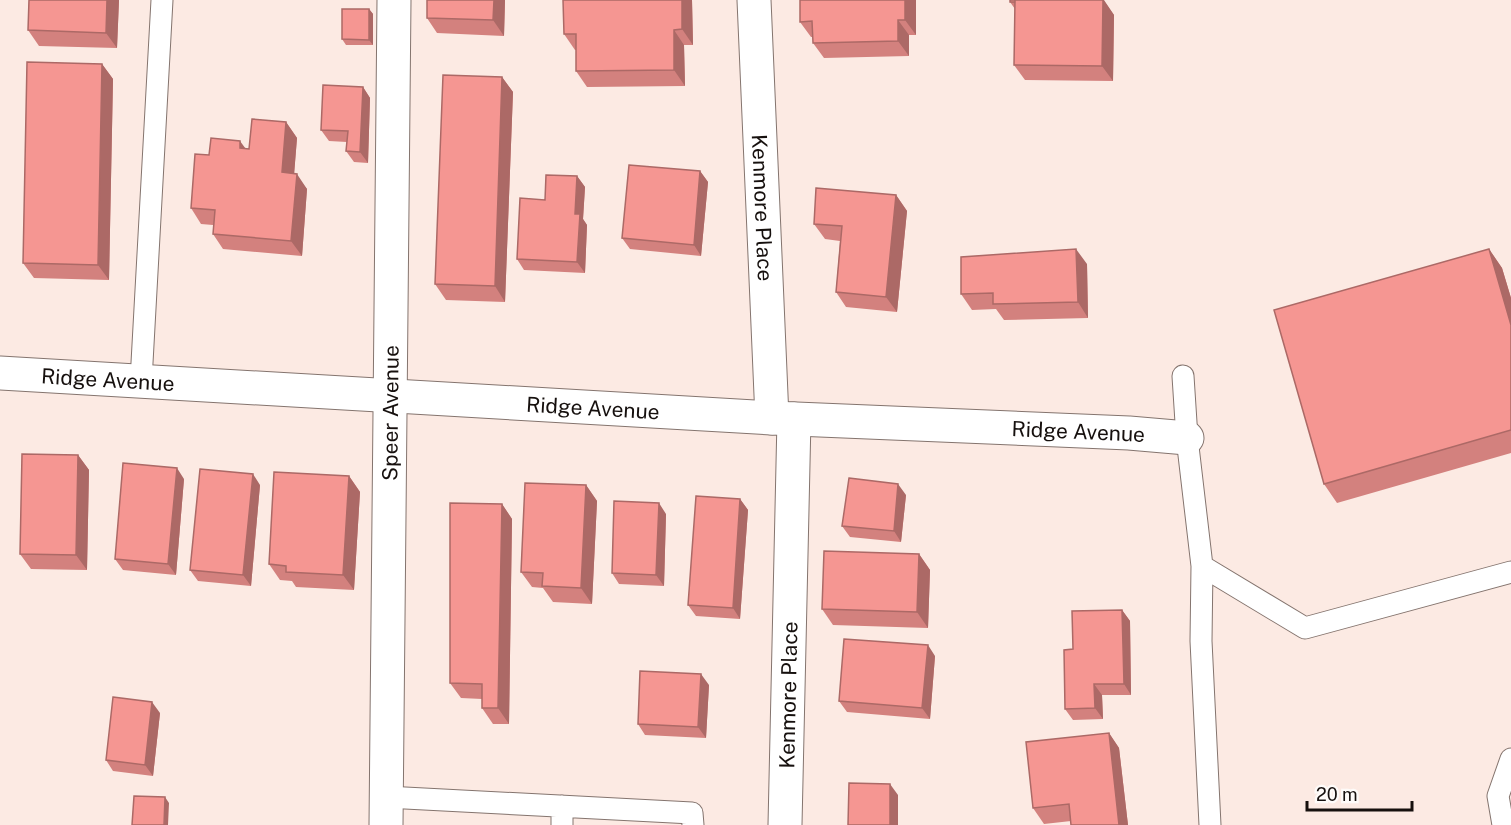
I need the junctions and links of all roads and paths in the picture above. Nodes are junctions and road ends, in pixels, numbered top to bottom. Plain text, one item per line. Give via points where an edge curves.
1 (162, 0) edge
2 (394, 0) edge
3 (754, 0) edge
4 (0, 373) edge
5 (1183, 376) dead end
6 (141, 381) junction
7 (389, 394) junction
8 (783, 418) junction
9 (1187, 438) junction
10 (1202, 566) junction
11 (1511, 572) edge
12 (1511, 759) edge
13 (386, 811) edge
14 (562, 816) edge
15 (693, 825) edge
16 (785, 825) edge
17 (1210, 825) edge
18 (1503, 825) edge

1 - 6 lane
2 - 7 street, Speer Avenue
3 - 8 street, Kenmore Place
4 - 6 street, Ridge Avenue
5 - 9 lane
6 - 7 street, Ridge Avenue
7 - 8 street, Ridge Avenue
7 - 13 street, Speer Avenue
8 - 9 street, Ridge Avenue
8 - 16 street, Kenmore Place
9 - 10 lane
10 - 11 lane via 1305,628
10 - 17 lane via 1201,641
12 - 18 lane via 1498,796
13 - 14 lane
14 - 15 lane via 692,813

